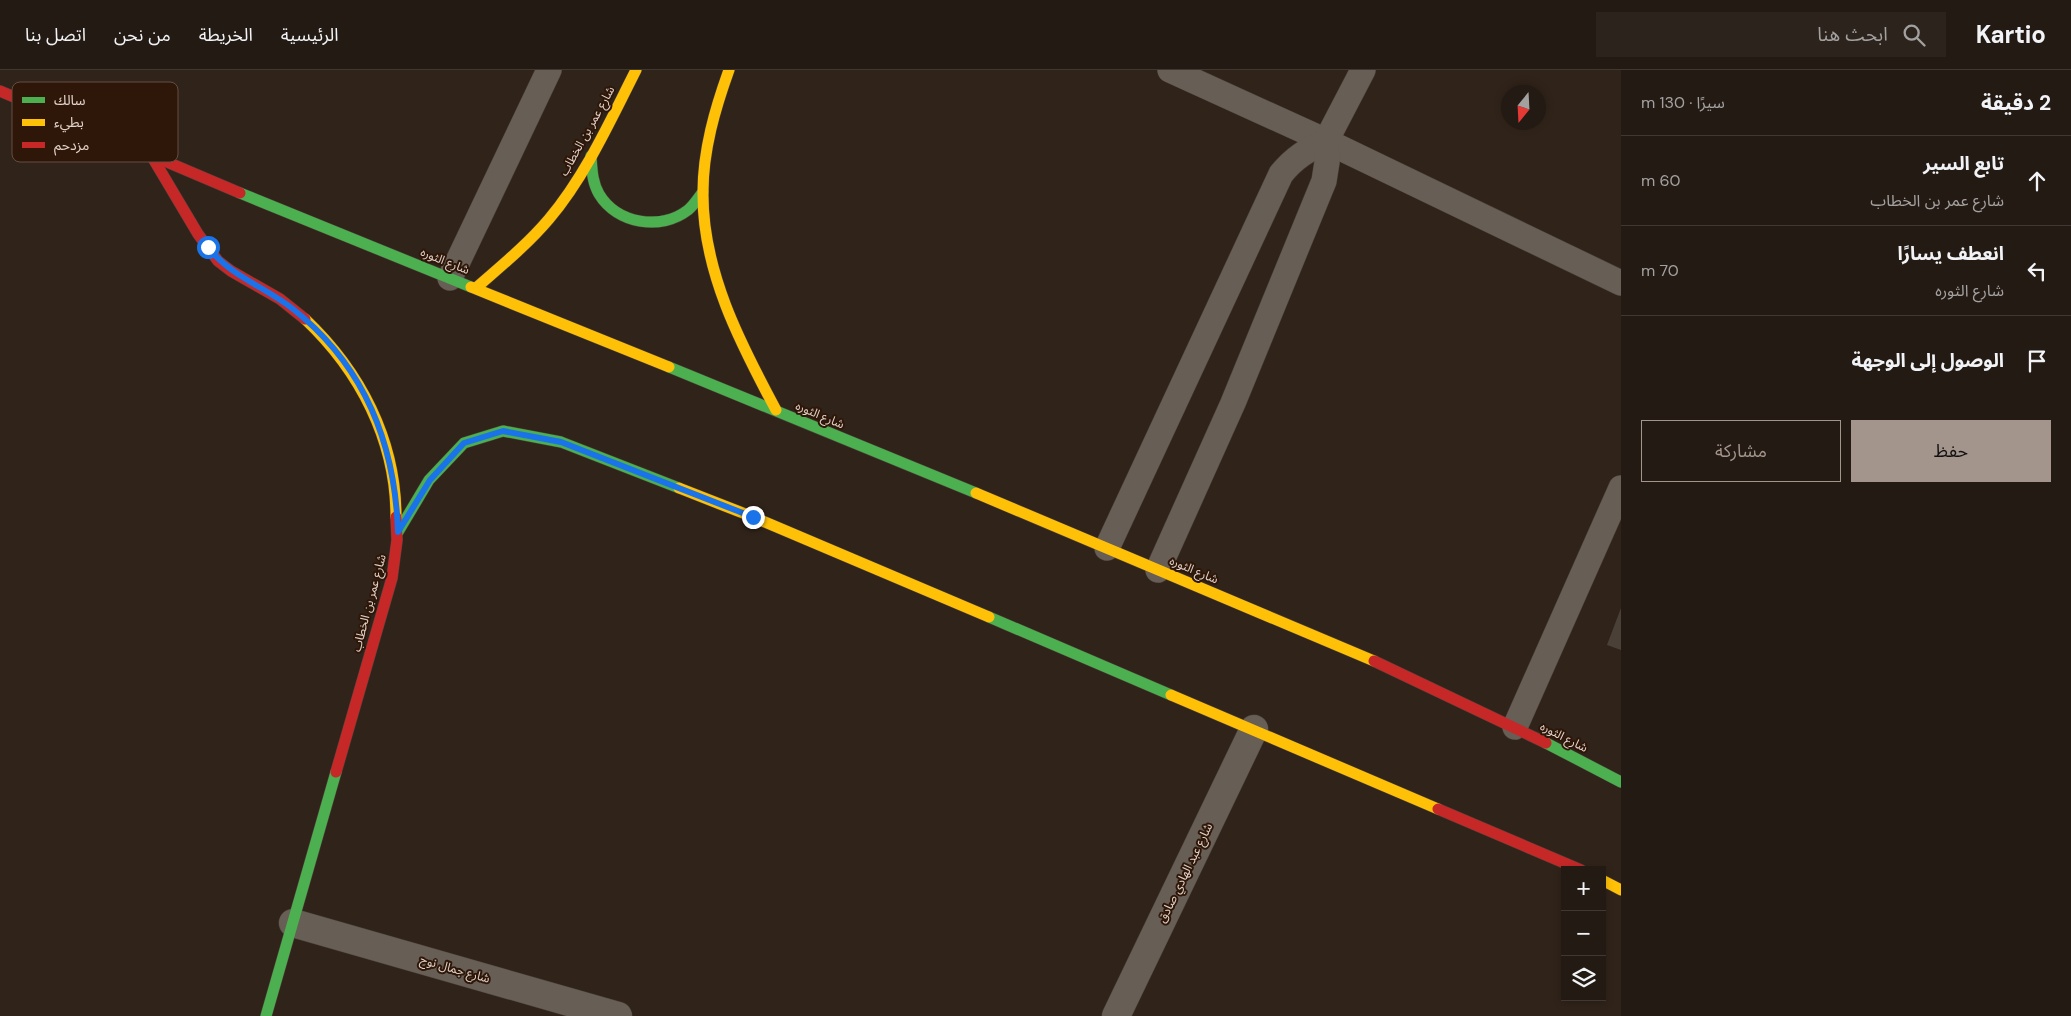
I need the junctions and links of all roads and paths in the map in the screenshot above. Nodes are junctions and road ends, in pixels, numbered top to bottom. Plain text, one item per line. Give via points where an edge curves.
1 (549, 70) edge
2 (636, 70) edge
3 (729, 70) edge
4 (1170, 70) edge
5 (1363, 70) edge
6 (0, 92) edge
7 (12, 97) edge
8 (1326, 141) junction
9 (592, 156) junction
10 (155, 162) edge
11 (168, 162) edge
12 (703, 192) junction
13 (450, 278) junction
14 (1621, 283) edge
15 (476, 288) junction
16 (776, 410) junction
17 (1621, 488) edge
18 (398, 532) junction
19 (1107, 548) junction
20 (1158, 570) junction
21 (1515, 727) junction
22 (1254, 729) junction
23 (1621, 782) edge
24 (1572, 866) edge
25 (1606, 882) edge
26 (1621, 890) edge
27 (293, 923) junction
28 (266, 1016) edge
29 (618, 1016) edge
30 (1116, 1016) edge

1 - 13 lane
2 - 9 main road, شارع عمر بن الخطاب
3 - 12 main road via 707,145
4 - 8 lane
5 - 8 lane
6 - 7 main road, شارع الثوره
8 - 14 lane
8 - 19 lane via 1305,151 1281,174
8 - 20 lane via 1324,181 1233,403
9 - 12 main road via 593,180 604,201 622,216 644,223 668,220 688,210
9 - 15 main road, شارع عمر بن الخطاب via 557,209 535,235
10 - 18 main road, شارع عمر بن الخطاب via 218,260 293,309 343,359 367,398 385,441 396,486
11 - 13 main road, شارع الثوره
12 - 16 main road via 706,234 718,280 745,351
13 - 15 main road, شارع الثوره
15 - 16 main road, شارع الثوره
16 - 19 main road, شارع الثوره
17 - 21 lane
18 - 22 main road via 430,480 464,443 503,431 561,442 753,517
18 - 27 main road, شارع عمر بن الخطاب via 392,578
19 - 20 main road, شارع الثوره
20 - 21 main road, شارع الثوره via 1357,654
21 - 23 main road, شارع الثوره
22 - 24 main road
22 - 30 street, شارع عبد الهادي صادق
25 - 26 main road
27 - 28 main road, شارع عمر بن الخطاب
27 - 29 street, شارع جمال نوح

